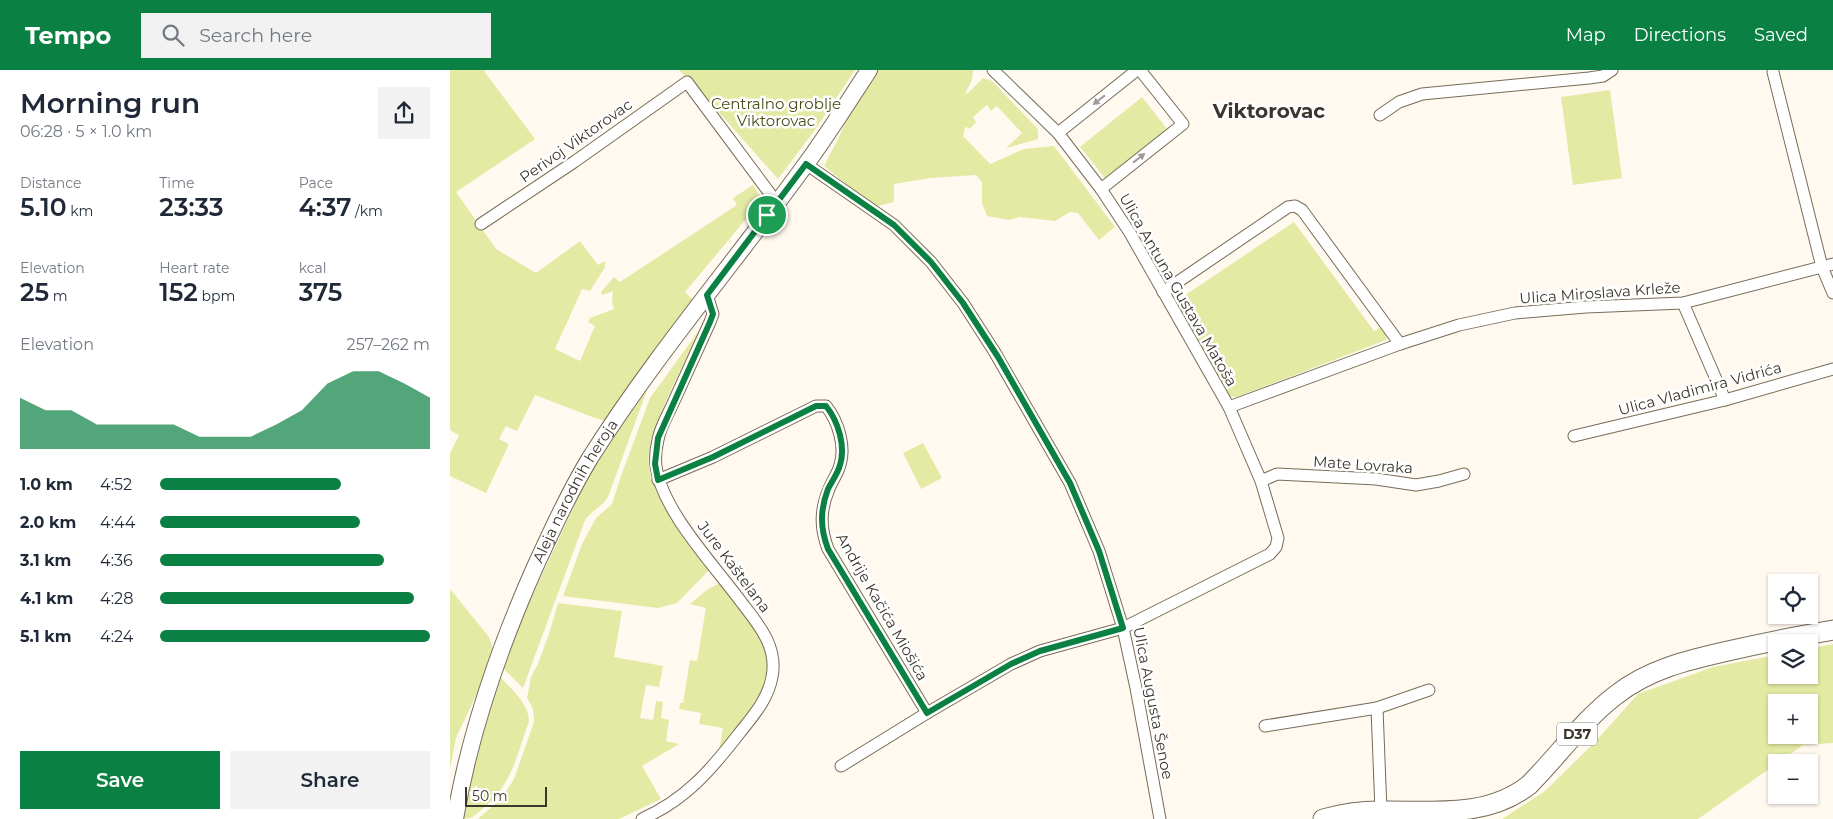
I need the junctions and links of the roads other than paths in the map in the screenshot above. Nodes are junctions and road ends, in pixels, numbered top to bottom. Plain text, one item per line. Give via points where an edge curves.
1 (869, 70) edge
2 (993, 70) edge
3 (1139, 70) edge
4 (1612, 70) edge
5 (1773, 72) dead end
6 (1380, 115) dead end
7 (1058, 133) junction
8 (806, 164) junction
9 (1101, 188) junction
10 (776, 203) junction
11 (481, 224) dead end
12 (1828, 265) edge
13 (1164, 292) junction
14 (1833, 293) edge
15 (707, 295) junction
16 (1683, 303) junction
17 (1400, 344) junction
18 (1833, 369) edge
19 (1725, 400) junction
20 (1229, 407) junction
21 (1574, 436) dead end
22 (1464, 474) dead end
23 (658, 480) junction
24 (1261, 481) junction
25 (1123, 628) junction
26 (1833, 630) edge
27 (1429, 690) dead end
28 (1377, 708) junction
29 (927, 713) junction
30 (1265, 726) dead end
31 (841, 766) dead end
32 (1381, 811) junction
33 (455, 819) edge
34 (642, 819) edge
35 (1160, 819) edge
36 (1323, 819) edge

1 - 8 main road, Aleja narodnih heroja
2 - 7 street, Ulica Antuna Gustava Matoša
3 -> 7 street
9 -> 3 street, Ulica Antuna Gustava Matoša via 1183,124
4 - 6 street via 1603,76 1589,78 1422,94 1399,102
5 - 12 street
7 - 9 street, Ulica Antuna Gustava Matoša
8 - 10 main road, Aleja narodnih heroja
8 - 25 street, Ulica Augusta Šenoe via 894,225 931,262 963,303 1070,483 1099,551
9 - 13 street, Ulica Antuna Gustava Matoša
10 - 11 street, Perivoj Viktorovac via 687,82
10 - 15 main road, Aleja narodnih heroja
12 - 14 street
12 - 16 street, Ulica Miroslava Krleže
13 - 17 street via 1288,207 1296,206
13 - 20 street, Ulica Antuna Gustava Matoša
15 - 23 street, Jure Kaštelana via 713,314 658,438 655,464
15 - 33 main road, Aleja narodnih heroja via 634,391 589,460 556,522 514,616 486,690
16 - 17 street, Ulica Miroslava Krleže via 1586,306 1515,313
16 - 19 street
17 - 20 street, Ulica Miroslava Krleže
18 - 19 street, Ulica Vladimira Vidrića
19 - 21 street, Ulica Vladimira Vidrića
20 - 24 street, Ulica Antuna Gustava Matoša
22 - 24 street, Mate Lovraka via 1416,484 1277,474
23 - 29 street, Andrije Kačića Miošića via 816,406 826,406 838,429 843,452 823,504 822,535
23 - 34 street, Jure Kaštelana via 685,528 766,637 773,661 768,693 716,763 681,798
24 - 25 street, Ulica Antuna Gustava Matoša via 1278,538 1270,554
25 - 29 street via 1040,651 1011,664
25 - 35 street, Ulica Augusta Šenoe
26 - 32 main road, D37 via 1696,658 1649,674 1608,701 1516,796 1488,809 1470,812
27 - 28 street
28 - 30 street
28 - 32 street
29 - 31 street
32 - 36 main road, D37 via 1355,812

